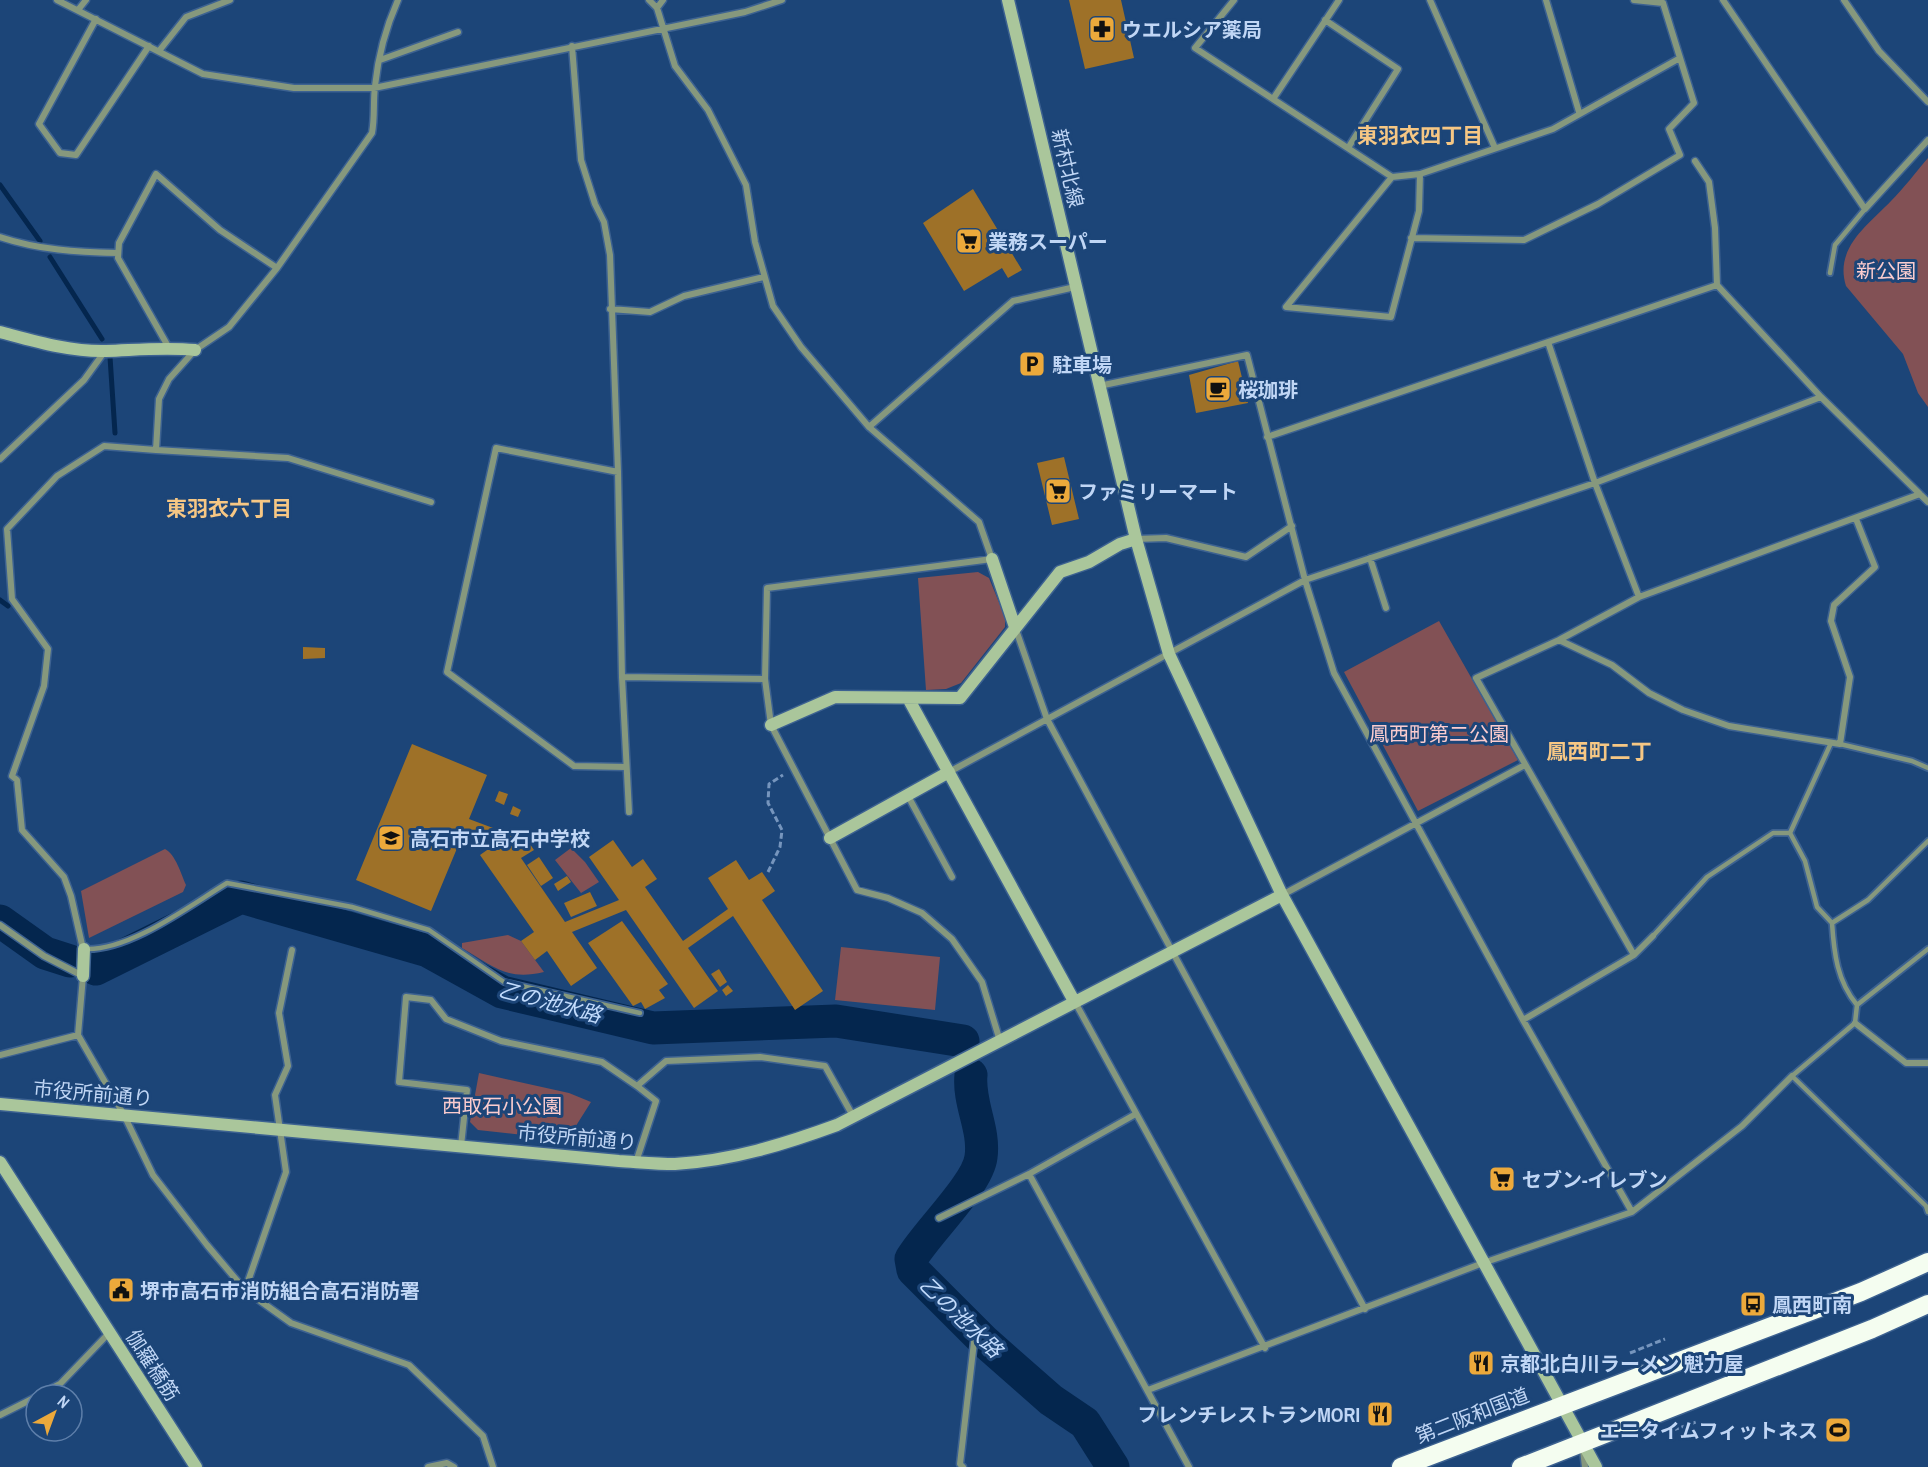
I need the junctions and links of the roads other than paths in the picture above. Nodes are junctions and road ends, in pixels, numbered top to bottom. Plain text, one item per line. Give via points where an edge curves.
1 (57, 0) edge
2 (86, 0) edge
3 (230, 0) edge
4 (398, 0) edge
5 (649, 0) edge
6 (663, 0) edge
7 (782, 0) edge
8 (1008, 0) edge
9 (1234, 0) edge
10 (1339, 0) edge
11 (1430, 0) edge
12 (1546, 0) edge
13 (1634, 0) edge
14 (1723, 0) edge
15 (1844, 0) edge
16 (1664, 2) edge
17 (657, 8) junction
18 (78, 10) junction
19 (96, 19) junction
20 (1325, 20) junction
21 (663, 29) junction
22 (458, 32) dead end
23 (149, 46) junction
24 (572, 46) junction
25 (159, 51) junction
26 (1680, 58) junction
27 (380, 60) junction
28 (374, 88) junction
29 (1274, 99) junction
30 (1928, 102) edge
31 (1579, 112) junction
32 (1928, 140) edge
33 (1348, 148) junction
34 (1495, 148) junction
35 (1695, 161) dead end
36 (1420, 174) junction
37 (1392, 177) junction
38 (1865, 209) junction
39 (0, 237) edge
40 (1411, 238) junction
41 (118, 253) junction
42 (277, 268) junction
43 (1830, 273) dead end
44 (764, 277) junction
45 (1717, 285) junction
46 (1075, 287) junction
47 (610, 309) junction
48 (0, 332) edge
49 (1548, 342) junction
50 (169, 348) junction
51 (108, 350) junction
52 (195, 350) junction
53 (1098, 383) junction
54 (1821, 397) junction
55 (869, 427) junction
56 (1267, 437) junction
57 (156, 450) junction
58 (0, 459) edge
59 (618, 472) junction
60 (1595, 483) junction
61 (1920, 494) junction
62 (431, 502) dead end
63 (1928, 502) edge
64 (1856, 519) junction
65 (1292, 526) junction
66 (1136, 539) junction
67 (1370, 558) junction
68 (992, 559) junction
69 (1305, 580) junction
70 (1639, 597) junction
71 (1386, 608) dead end
72 (1015, 627) junction
73 (1559, 640) junction
74 (1169, 654) junction
75 (622, 676) junction
76 (765, 679) junction
77 (909, 698) junction
78 (1047, 719) junction
79 (771, 725) junction
80 (1832, 742) junction
81 (1840, 744) junction
82 (1525, 765) junction
83 (626, 767) junction
84 (1928, 768) edge
85 (949, 772) junction
86 (908, 796) junction
87 (629, 812) dead end
88 (1418, 825) junction
89 (1790, 833) junction
90 (830, 838) junction
91 (1928, 841) edge
92 (952, 878) dead end
93 (1282, 895) junction
94 (1832, 923) junction
95 (0, 926) edge
96 (1653, 936) joint
97 (84, 949) junction
98 (1928, 949) edge
99 (292, 950) dead end
100 (1173, 953) junction
101 (1634, 955) junction
102 (83, 976) junction
103 (1074, 1001) junction
104 (1857, 1005) junction
105 (640, 1012) dead end
106 (1523, 1020) junction
107 (1855, 1023) junction
108 (78, 1035) junction
109 (1000, 1041) junction
110 (0, 1055) edge
111 (1928, 1063) edge
112 (1792, 1076) junction
113 (637, 1086) junction
114 (0, 1104) edge
115 (124, 1115) junction
116 (1134, 1115) junction
117 (853, 1116) junction
118 (280, 1129) junction
119 (461, 1146) junction
120 (0, 1162) edge
121 (636, 1162) junction
122 (1029, 1174) junction
123 (1632, 1212) junction
124 (1928, 1212) edge
125 (939, 1218) dead end
126 (1928, 1262) edge
127 (1483, 1263) junction
128 (245, 1290) junction
129 (1928, 1304) edge
130 (1365, 1309) junction
131 (110, 1333) junction
132 (974, 1342) dead end
133 (1264, 1348) junction
134 (61, 1383) edge
135 (1148, 1390) junction
136 (24, 1403) edge
137 (1563, 1403) junction
138 (0, 1415) edge
139 (1582, 1443) junction
140 (196, 1467) edge
141 (428, 1467) edge
142 (454, 1467) edge
143 (494, 1467) edge
144 (963, 1467) edge
145 (1189, 1467) edge
146 (1401, 1467) edge
147 (1521, 1467) edge
148 (1585, 1467) edge
149 (1596, 1467) edge

1 - 18 street
2 - 18 street
3 - 25 street via 186,17
4 - 27 street
5 - 17 street
6 - 17 street
7 - 21 street
8 - 46 street, 新村北線
9 - 29 street via 1195,48
10 - 20 street
11 - 34 street
12 - 31 street
13 - 16 street
14 - 38 street
15 - 30 street via 1879,51
16 - 26 street
17 - 21 street
18 - 19 street
19 - 23 street
19 - 23 street via 39,124 60,153 76,155
20 - 29 street
20 - 33 street via 1398,69
21 - 24 street
21 - 44 street via 675,66 708,110 746,185
22 - 27 street
23 - 25 street
24 - 28 street
24 - 47 street via 581,160 604,222
25 - 28 street via 203,74 294,88
26 - 31 street
26 - 40 street via 1694,103 1669,129 1680,155 1598,204 1524,240
27 - 28 street
28 - 42 street via 372,133
29 - 33 street
31 - 34 street via 1553,129
32 - 38 street
33 - 37 street
34 - 36 street
35 - 45 street via 1709,182
36 - 37 street
36 - 40 street via 1419,211
37 - 40 street via 1286,307 1391,317
38 - 43 lane via 1835,246
39 - 41 street via 30,247
41 - 42 street via 119,243 156,174 220,230
41 - 50 street
42 - 52 street via 229,327
44 - 47 street via 684,296 650,312
44 - 55 street via 773,306 801,347
45 - 49 street
45 - 54 street
46 - 53 street, 新村北線
46 - 55 street via 1013,301
47 - 59 street
48 - 51 street via 49,345
49 - 56 street
49 - 60 street
50 - 51 street
50 - 52 street
51 - 58 street via 84,380
52 - 57 street via 169,379 159,399
53 - 56 street via 1247,355
53 - 66 street, 新村北線
54 - 60 street
54 - 61 street
55 - 68 street via 979,522
56 - 65 street
57 - 62 street via 288,458
57 - 97 street via 104,446 57,476 7,529 12,598 48,649 45,686 12,776 17,780 22,830 64,877
59 - 75 street
59 - 83 street via 496,448 447,672 574,766
60 - 67 street
60 - 70 street
61 - 63 street
61 - 64 street
64 - 70 street
64 - 81 street via 1875,567 1834,605 1831,621 1850,677
65 - 66 street via 1246,557 1166,538
65 - 69 street
66 - 72 street via 1060,572
66 - 74 street, 新村北線
67 - 69 street
67 - 71 street
68 - 72 street
68 - 76 street via 766,588
69 - 74 street
69 - 88 street via 1334,673
70 - 73 street
72 - 77 street via 960,698
72 - 78 street
73 - 80 street via 1612,666 1649,693 1683,710 1729,726
73 - 82 street via 1476,678
74 - 78 street
74 - 93 street, 新村北線
75 - 76 street
75 - 83 street
76 - 79 street
77 - 79 street via 835,697
77 - 85 street
78 - 85 street
78 - 100 street
79 - 90 street
80 - 81 street
80 - 89 lane
81 - 84 lane
82 - 88 street
82 - 101 street
83 - 87 street
85 - 86 street
85 - 103 street
86 - 90 street
86 - 92 street
88 - 93 street
88 - 106 street
89 - 94 lane via 1805,861 1816,907
89 - 96 lane via 1773,833 1707,877
90 - 109 street via 857,890 922,913 952,939 982,982
91 - 94 lane via 1868,900
93 - 100 street, 市役所前通り
93 - 127 street, 新村北線
94 - 104 lane via 1835,963
95 - 102 street
96 - 101 street
97 - 102 street
97 - 105 lane via 102,950 124,941 227,883 352,907 429,930 504,982
98 - 104 lane
99 - 118 street via 279,1013 288,1066 275,1095
100 - 103 street, 市役所前通り
100 - 130 street
101 - 106 street
102 - 108 street
103 - 109 street, 市役所前通り
103 - 116 street
104 - 107 lane
106 - 123 street
107 - 111 street via 1906,1063
107 - 112 lane
108 - 110 street
108 - 115 street
109 - 117 street, 市役所前通り
112 - 123 street via 1742,1126
112 - 124 lane
113 - 117 street via 666,1061 760,1057 814,1064 825,1066
113 - 119 street via 602,1062 501,1041 446,1019 431,1000 406,997 399,1082 467,1090
113 - 121 street via 656,1101
114 - 115 street, 市役所前通り
115 - 118 street, 市役所前通り
115 - 128 street via 153,1174
116 - 122 street
116 - 133 street
117 - 121 street, 市役所前通り via 777,1146 674,1164
118 - 119 street, 市役所前通り
118 - 128 street via 286,1172
119 - 121 street, 市役所前通り
120 - 131 street, 伽羅橋筋
122 - 125 street
122 - 135 street
123 - 127 street
126 - 137 highway, 第二阪和国道 via 1861,1292
127 - 130 street
127 - 137 street, 新村北線
128 - 143 street via 291,1323 409,1365 483,1436
129 - 139 highway
130 - 133 street
131 - 134 street
131 - 140 street, 伽羅橋筋
132 - 144 street via 960,1464
133 - 135 street
135 - 145 street
136 - 138 street
137 - 139 street, 新村北線
137 - 146 highway, 第二阪和国道
139 - 147 highway
139 - 148 street
139 - 149 street, 新村北線
141 - 142 street via 447,1463

